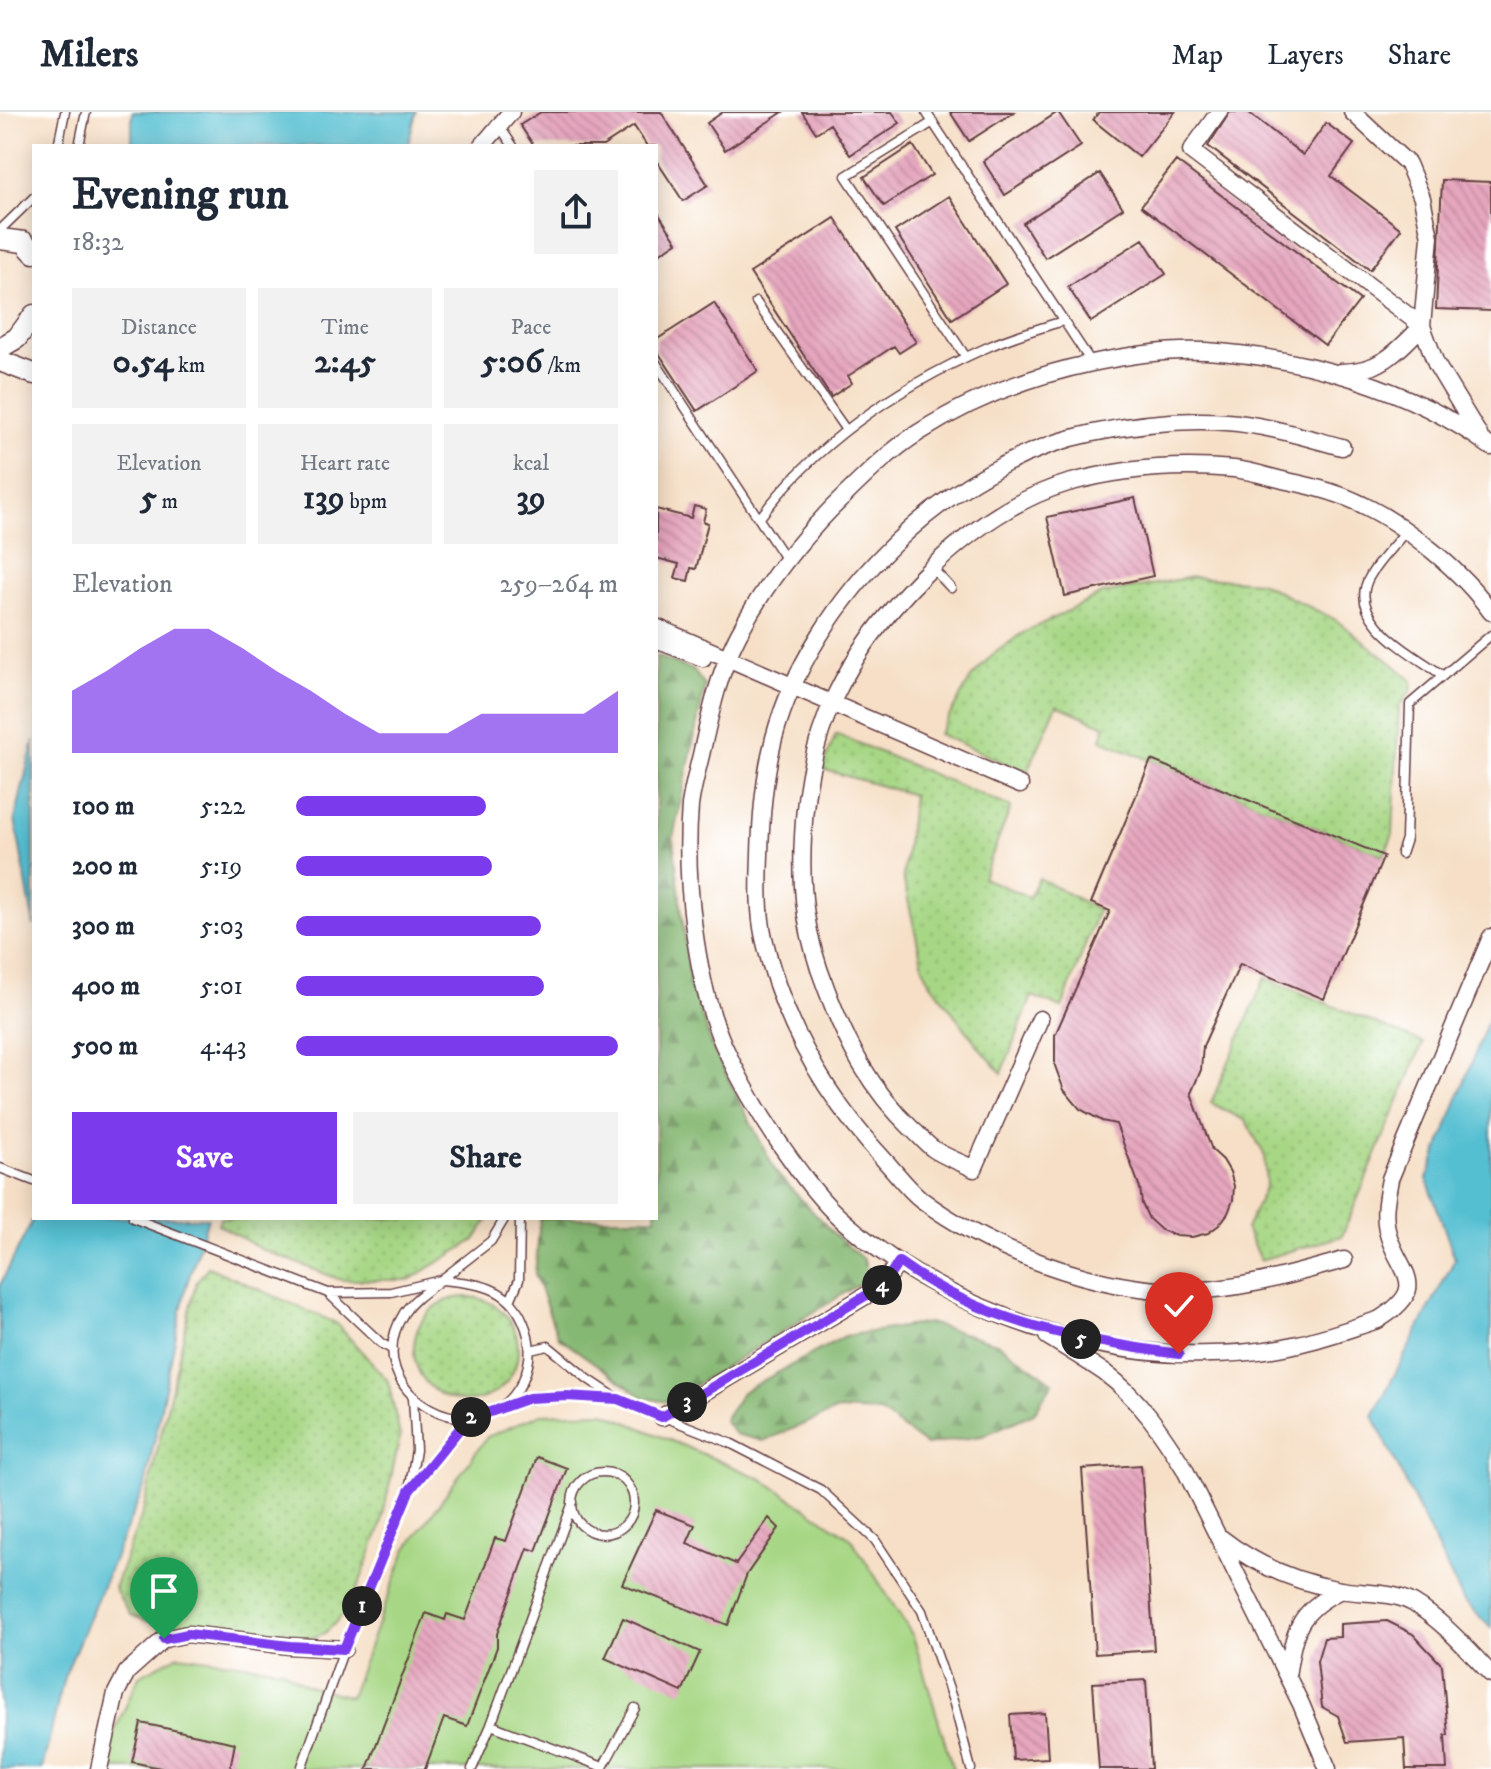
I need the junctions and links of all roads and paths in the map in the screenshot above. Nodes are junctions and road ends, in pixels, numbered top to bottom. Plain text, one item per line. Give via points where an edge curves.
1 (65, 112) edge
2 (86, 112) edge
3 (511, 112) edge
4 (926, 112) edge
5 (1219, 112) edge
6 (1352, 112) edge
7 (933, 122) junction
8 (499, 126) junction
9 (58, 144) edge
10 (79, 144) edge
11 (484, 144) edge
12 (512, 144) edge
13 (32, 199) edge
14 (0, 230) edge
15 (0, 239) edge
16 (32, 251) edge
17 (756, 302) dead end
18 (32, 318) edge
19 (1063, 321) junction
20 (1422, 326) junction
21 (0, 348) edge
22 (966, 357) junction
23 (0, 361) edge
24 (1091, 363) junction
25 (658, 366) edge
26 (32, 373) edge
27 (1328, 373) junction
28 (846, 430) junction
29 (1487, 444) edge
30 (1342, 447) dead end
31 (759, 519) junction
32 (1405, 532) junction
33 (787, 561) junction
34 (931, 568) junction
35 (951, 588) dead end
36 (1491, 612) edge
37 (658, 628) edge
38 (1491, 635) edge
39 (658, 641) edge
40 (729, 660) junction
41 (1442, 675) junction
42 (792, 687) junction
43 (830, 703) junction
44 (1020, 785) dead end
45 (1401, 854) dead end
46 (1491, 937) edge
47 (1040, 1019) dead end
48 (0, 1168) edge
49 (32, 1180) edge
50 (138, 1220) edge
51 (504, 1220) edge
52 (520, 1220) edge
53 (1344, 1260) dead end
54 (899, 1262) junction
55 (441, 1280) junction
56 (328, 1293) junction
57 (510, 1301) junction
58 (1033, 1326) junction
59 (393, 1350) junction
60 (530, 1350) junction
61 (413, 1398) junction
62 (618, 1399) junction
63 (495, 1410) junction
64 (662, 1417) junction
65 (462, 1418) junction
66 (409, 1491) junction
67 (573, 1502) junction
68 (1217, 1535) junction
69 (1341, 1590) junction
70 (344, 1649) junction
71 (1491, 1674) edge
72 (1287, 1676) junction
73 (635, 1708) dead end
74 (491, 1725) junction
75 (99, 1769) edge
76 (301, 1769) edge
77 (472, 1769) edge
78 (971, 1769) edge
79 (1328, 1769) edge

1 - 9 lane
2 - 10 lane
3 - 8 street
4 - 7 lane
5 - 20 street via 1191,151
6 - 20 street via 1408,164 1422,198 1430,237
7 - 19 lane
7 - 22 lane via 846,176
8 - 11 street
8 - 12 lane
13 - 14 lane
15 - 16 street via 24,242
17 - 28 lane
18 - 21 street via 17,338
19 - 22 lane
19 - 24 lane
20 - 27 street via 1395,355 1373,367
20 - 29 street via 1436,364
22 - 28 lane via 914,383
23 - 26 street
24 - 27 street via 1201,350
24 - 33 street via 1051,371 980,399 914,435 859,481
25 - 31 lane
27 - 29 street via 1386,390 1464,427
28 - 31 lane via 782,489
30 - 42 street via 1227,422 1172,423 1090,433 1021,456 957,491 904,534 818,636
31 - 33 lane
32 - 34 street via 1363,505 1237,469 1128,470 1065,484 1023,503 977,529
32 - 36 street via 1443,560
32 - 41 lane via 1369,576 1365,609 1383,633
33 - 40 street via 737,637
34 - 35 lane
34 - 43 street via 859,652
37 - 40 street
38 - 41 lane
39 - 40 street via 702,658
40 - 42 street
40 - 54 street via 691,802 688,867 716,1024 753,1104 797,1168 845,1223
41 - 45 lane via 1410,704 1406,839
42 - 43 street
42 - 53 street via 761,799 763,935 788,1018 819,1075 860,1133 919,1197 976,1235 1094,1280 1178,1291 1257,1285
43 - 44 street
43 - 47 street via 805,794 806,926 834,1010 860,1066 886,1104 932,1148 974,1169
46 - 58 street via 1390,1179 1387,1230 1410,1282 1390,1313 1294,1346 1215,1354 1112,1346
48 - 49 lane
50 - 56 lane
51 - 55 lane via 491,1241
52 - 57 lane via 519,1280
54 - 58 street via 979,1308
54 - 64 street via 882,1286
55 - 56 lane via 391,1292
55 - 57 lane via 475,1283
55 - 59 lane via 405,1312
56 - 59 lane
57 - 60 lane via 528,1332
58 - 68 street via 1136,1401 1184,1468
59 - 61 lane via 402,1384
60 - 62 lane via 548,1346
60 - 63 lane via 521,1384
61 - 65 lane via 427,1409
61 - 66 lane via 416,1450
62 - 63 lane via 529,1398
62 - 64 lane
63 - 65 lane
64 - 78 lane via 730,1443 821,1490 875,1540 922,1611
65 - 66 lane via 465,1422
66 - 70 lane
67 - 67 lane via 586,1478 606,1473 625,1481 634,1500 622,1528 603,1534 578,1521
67 - 74 lane
68 - 69 street via 1276,1572
68 - 72 street
69 - 71 street via 1411,1602
69 - 72 street via 1306,1613 1294,1633
70 - 75 street via 188,1634 164,1639 127,1672 116,1693
70 - 76 lane
72 - 79 street
73 - 74 lane via 603,1767
74 - 77 lane

